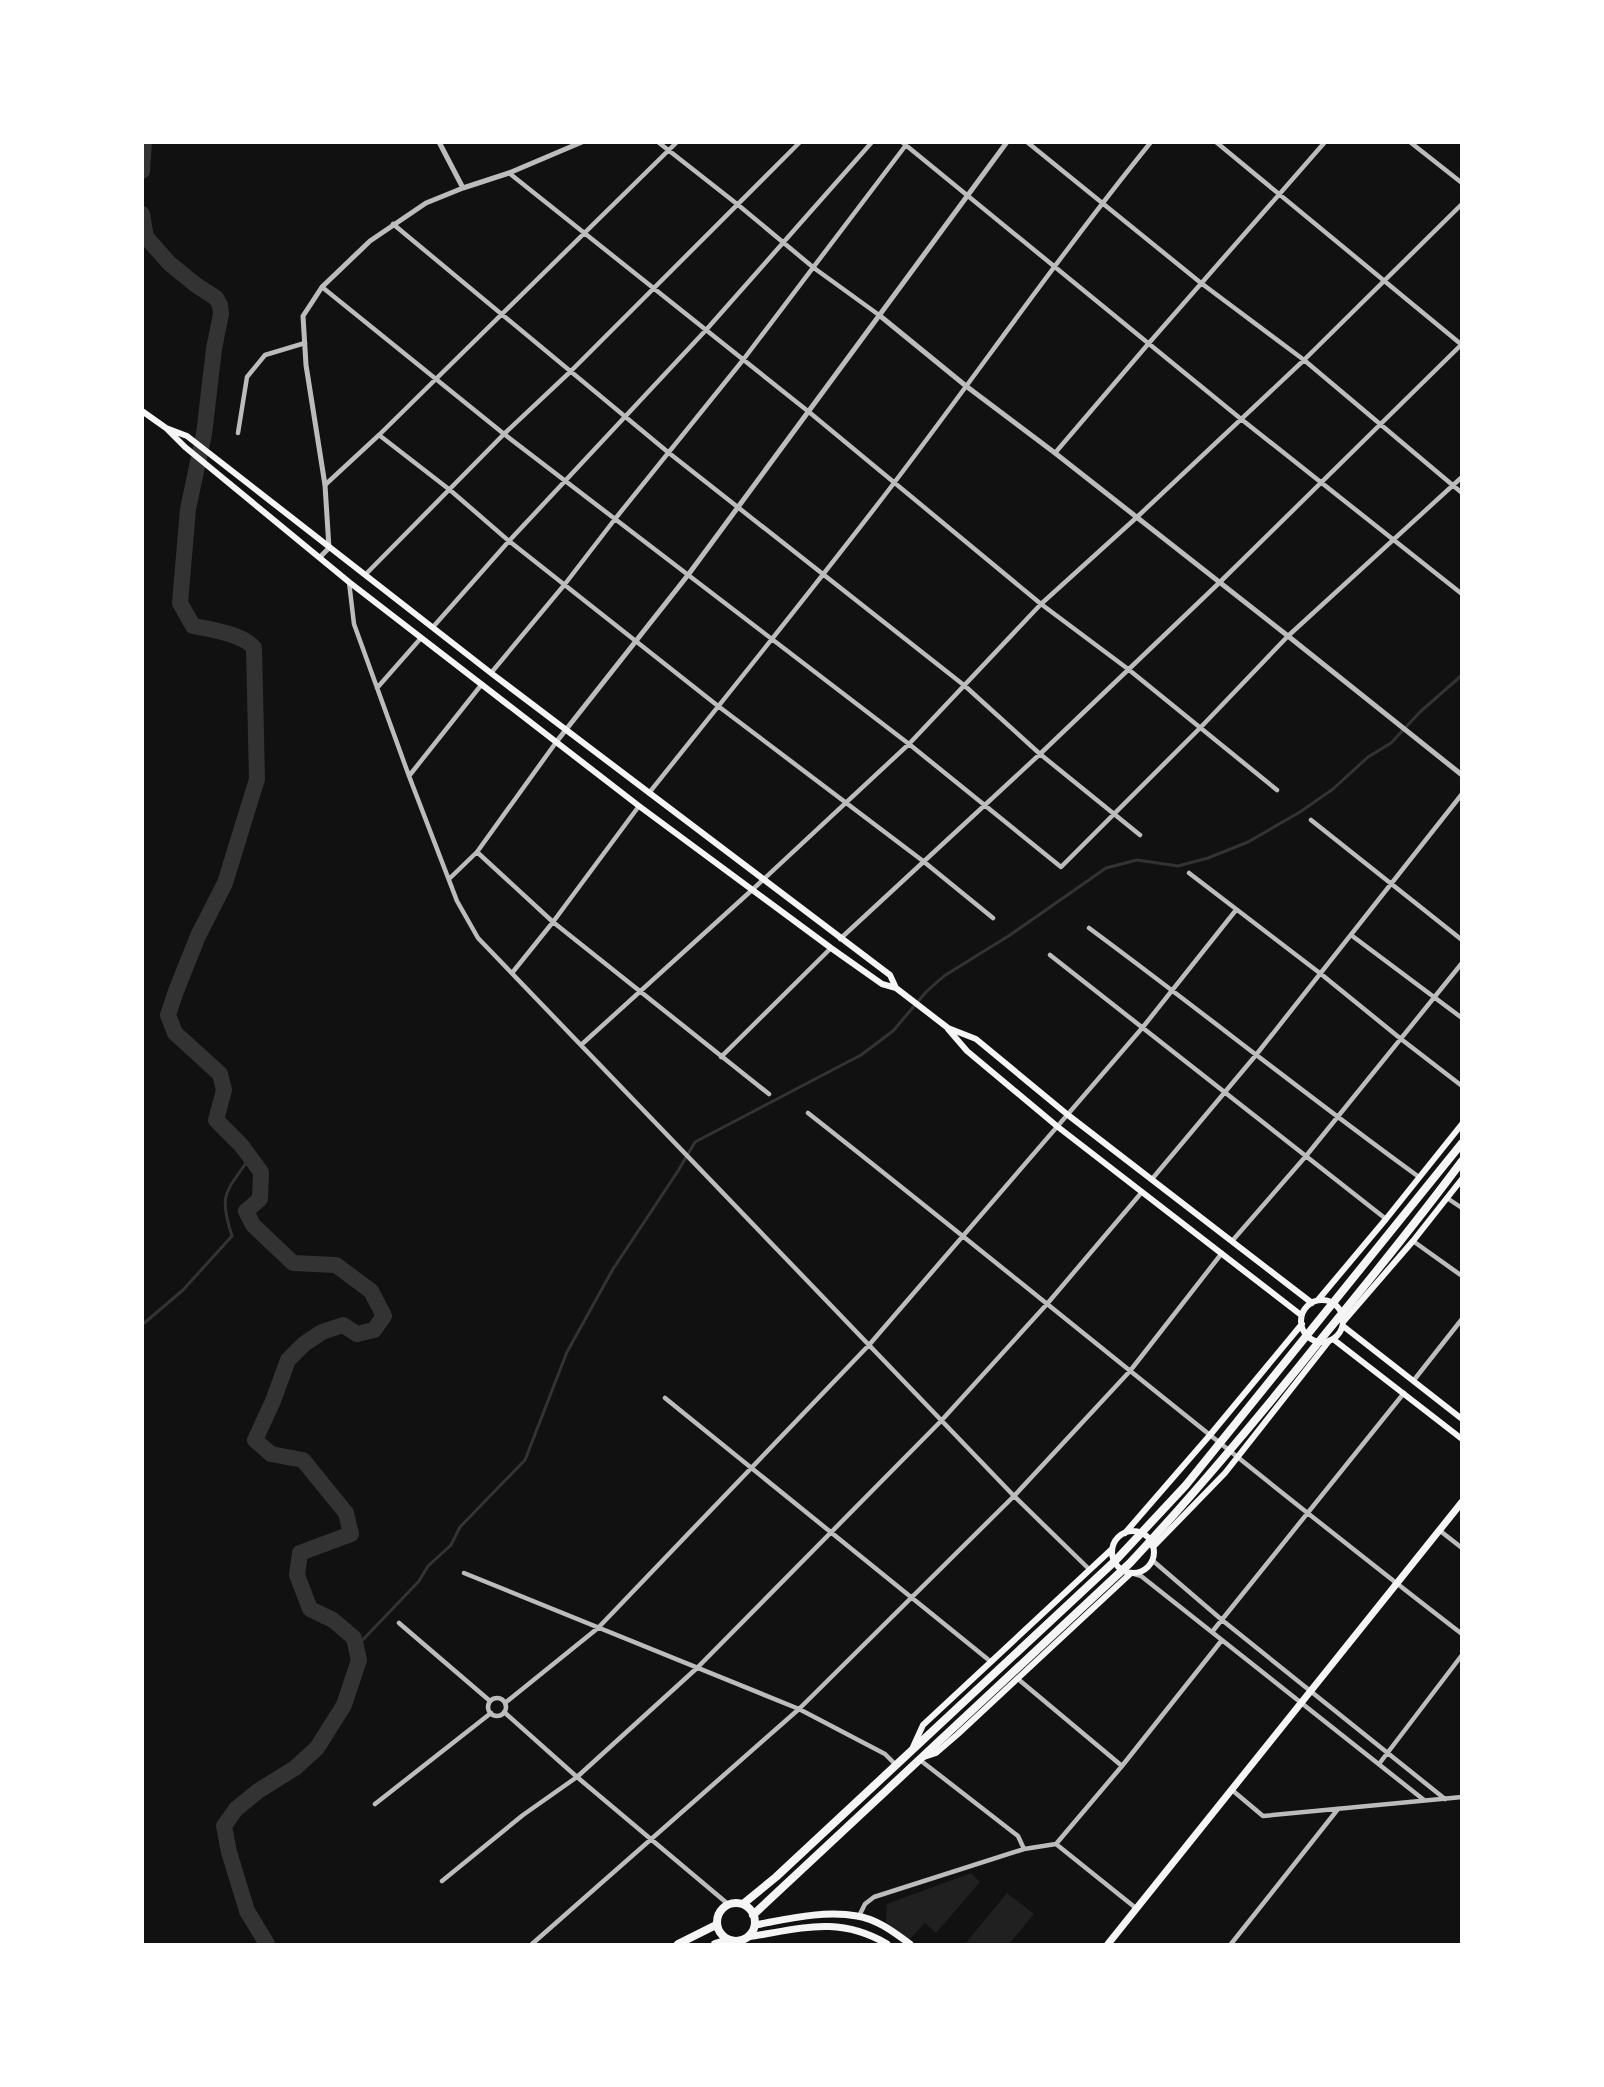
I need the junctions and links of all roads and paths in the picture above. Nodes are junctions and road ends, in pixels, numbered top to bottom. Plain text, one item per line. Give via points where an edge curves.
1 (439, 142) edge
2 (582, 142) edge
3 (658, 142) edge
4 (677, 142) edge
5 (800, 142) edge
6 (872, 142) edge
7 (1007, 142) edge
8 (1027, 142) edge
9 (1151, 142) edge
10 (1216, 142) edge
11 (1325, 142) edge
12 (1410, 142) edge
13 (904, 144) edge
14 (668, 151) junction
15 (509, 173) junction
16 (1461, 183) edge
17 (463, 188) junction
18 (1281, 194) junction
19 (967, 196) junction
20 (738, 204) junction
21 (1101, 204) junction
22 (1461, 204) edge
23 (393, 224) junction
24 (585, 233) junction
25 (783, 243) junction
26 (1054, 266) junction
27 (814, 268) junction
28 (1384, 280) junction
29 (1201, 284) junction
30 (322, 287) junction
31 (653, 288) junction
32 (502, 314) junction
33 (879, 315) junction
34 (706, 330) junction
35 (305, 343) junction
36 (1149, 343) junction
37 (1461, 344) edge
38 (743, 360) junction
39 (1304, 360) junction
40 (570, 372) junction
41 (436, 379) junction
42 (966, 386) junction
43 (142, 411) edge
44 (809, 412) junction
45 (626, 418) junction
46 (1240, 419) junction
47 (1381, 424) junction
48 (166, 428) junction
49 (238, 434) dead end
50 (504, 434) junction
51 (379, 435) junction
52 (669, 453) junction
53 (1055, 453) junction
54 (1461, 477) edge
55 (566, 480) junction
56 (1321, 481) junction
57 (894, 483) junction
58 (325, 485) junction
59 (1453, 485) junction
60 (450, 490) junction
61 (1461, 493) edge
62 (737, 506) junction
63 (1136, 518) junction
64 (615, 519) junction
65 (1394, 539) junction
66 (509, 541) junction
67 (329, 548) junction
68 (320, 557) junction
69 (824, 574) junction
70 (365, 575) junction
71 (688, 575) junction
72 (350, 582) junction
73 (1219, 583) junction
74 (565, 584) junction
75 (1461, 594) edge
76 (1041, 604) junction
77 (433, 627) junction
78 (1288, 636) junction
79 (421, 638) junction
80 (771, 640) junction
81 (636, 641) junction
82 (1128, 669) junction
83 (491, 673) junction
84 (482, 684) junction
85 (965, 686) junction
86 (377, 688) junction
87 (718, 706) junction
88 (1201, 728) junction
89 (566, 730) junction
90 (556, 741) junction
91 (909, 744) junction
92 (1040, 754) junction
93 (1461, 775) edge
94 (409, 776) junction
95 (1277, 790) dead end
96 (649, 793) junction
97 (1461, 794) edge
98 (846, 803) junction
99 (984, 805) junction
100 (639, 806) junction
101 (1114, 814) junction
102 (1311, 820) dead end
103 (1140, 835) dead end
104 (477, 852) junction
105 (923, 861) junction
106 (1189, 873) dead end
107 (449, 879) junction
108 (763, 879) junction
109 (1392, 885) junction
110 (752, 891) junction
111 (1236, 909) junction
112 (993, 918) dead end
113 (553, 922) junction
114 (1089, 928) dead end
115 (1351, 935) junction
116 (840, 939) junction
117 (1461, 940) edge
118 (831, 948) junction
119 (1050, 955) dead end
120 (1461, 963) edge
121 (512, 973) junction
122 (1321, 974) junction
123 (896, 988) junction
124 (1173, 990) junction
125 (640, 993) junction
126 (1434, 997) junction
127 (1461, 1018) edge
128 (1143, 1027) junction
129 (948, 1028) junction
130 (1401, 1039) junction
131 (581, 1045) junction
132 (1256, 1055) junction
133 (721, 1057) junction
134 (1461, 1086) edge
135 (1225, 1091) junction
136 (769, 1094) dead end
137 (808, 1113) dead end
138 (1068, 1115) junction
139 (1336, 1117) junction
140 (1461, 1124) edge
141 (1059, 1127) junction
142 (1461, 1143) edge
143 (1306, 1156) junction
144 (1461, 1161) edge
145 (1419, 1177) junction
146 (1152, 1179) junction
147 (1461, 1179) edge
148 (1142, 1192) junction
149 (1447, 1198) junction
150 (1461, 1208) edge
151 (1386, 1220) junction
152 (965, 1236) junction
153 (1233, 1240) junction
154 (1413, 1241) junction
155 (1222, 1253) junction
156 (1461, 1276) edge
157 (1315, 1301) junction
158 (1047, 1304) junction
159 (1301, 1315) junction
160 (1461, 1319) edge
161 (1302, 1324) junction
162 (1343, 1324) junction
163 (1331, 1340) junction
164 (869, 1345) junction
165 (1130, 1371) junction
166 (1414, 1380) junction
167 (1404, 1393) junction
168 (665, 1398) dead end
169 (1461, 1419) edge
170 (941, 1420) junction
171 (1210, 1435) junction
172 (1461, 1439) edge
173 (1238, 1457) junction
174 (752, 1468) junction
175 (1014, 1496) junction
176 (1461, 1502) edge
177 (1308, 1513) junction
178 (1439, 1530) junction
179 (1125, 1533) junction
180 (831, 1534) junction
181 (1153, 1547) junction
182 (1461, 1548) edge
183 (1112, 1549) junction
184 (1152, 1560) junction
185 (1089, 1569) junction
186 (464, 1573) dead end
187 (1131, 1573) junction
188 (1396, 1583) junction
189 (911, 1597) junction
190 (1222, 1620) junction
191 (399, 1623) dead end
192 (598, 1628) junction
193 (1212, 1632) junction
194 (1461, 1634) edge
195 (1222, 1640) junction
196 (1461, 1655) edge
197 (990, 1661) junction
198 (697, 1668) junction
199 (1018, 1679) junction
200 (1311, 1691) junction
201 (490, 1701) junction
202 (505, 1703) junction
203 (1301, 1703) junction
204 (799, 1709) junction
205 (504, 1712) junction
206 (491, 1713) junction
207 (913, 1747) junction
208 (1389, 1752) junction
209 (922, 1759) junction
210 (895, 1764) junction
211 (1379, 1764) junction
212 (1122, 1766) junction
213 (577, 1777) junction
214 (1232, 1790) junction
215 (1461, 1797) edge
216 (1445, 1798) junction
217 (1424, 1800) junction
218 (375, 1804) dead end
219 (1338, 1809) junction
220 (652, 1839) junction
221 (1056, 1844) junction
222 (1024, 1849) junction
223 (442, 1881) dead end
224 (728, 1904) junction
225 (743, 1904) junction
226 (1137, 1909) junction
227 (753, 1915) junction
228 (859, 1916) junction
229 (755, 1924) junction
230 (716, 1925) junction
231 (747, 1937) junction
232 (728, 1940) junction
233 (532, 1944) edge
234 (678, 1944) edge
235 (715, 1944) edge
236 (887, 1944) edge
237 (910, 1944) edge
238 (1108, 1944) edge
239 (1231, 1944) edge

1 - 17 street
2 - 15 street
3 - 14 street
4 - 14 street
5 - 20 street
6 - 25 street
7 - 19 street
8 - 21 street
9 - 21 street
10 - 18 street
11 - 18 street
12 - 16 street
13 - 19 street
13 - 27 street
14 - 20 street
14 - 24 street
15 - 17 street
15 - 24 street
17 - 23 street via 426,203
18 - 28 street
18 - 29 street
19 - 26 street
19 - 33 street
20 - 25 street
20 - 31 street
21 - 26 street
21 - 29 street
22 - 28 street
23 - 30 street
23 - 32 street
24 - 31 street
24 - 32 street
25 - 27 street
25 - 34 street
26 - 36 street
26 - 42 street
27 - 33 street
27 - 38 street
28 - 37 street
28 - 39 street
29 - 36 street
29 - 39 street
30 - 35 street via 303,316
30 - 41 street
31 - 34 street
31 - 40 street
32 - 40 street
32 - 41 street
33 - 42 street
33 - 44 street
34 - 38 street
34 - 45 street
35 - 49 street via 266,355 247,377
35 - 58 street
36 - 46 street
36 - 53 street
37 - 47 street
38 - 44 street
38 - 52 street
39 - 46 street
39 - 47 street
40 - 45 street
40 - 50 street
41 - 50 street
41 - 51 street
42 - 53 street
42 - 57 street
43 - 48 main road
44 - 57 street
44 - 62 street
45 - 52 street
45 - 55 street
46 - 56 street
46 - 63 street
47 - 56 street
47 - 59 street
48 - 67 main road via 187,436
48 - 68 main road
50 - 55 street
50 - 60 street
51 - 58 street
51 - 60 street
52 - 62 street
52 - 64 street
53 - 63 street
54 - 59 street
55 - 64 street
55 - 66 street
56 - 65 street
56 - 73 street
57 - 69 street
57 - 76 street
58 - 67 street
59 - 61 street
59 - 65 street
60 - 66 street
60 - 70 street
62 - 69 street
62 - 71 street
63 - 73 street
63 - 76 street
64 - 71 street
64 - 74 street
65 - 75 street
65 - 78 street
66 - 74 street
66 - 77 street
67 - 68 street
67 - 70 main road
68 - 72 main road
69 - 80 street
69 - 85 street
70 - 77 main road
71 - 80 street
71 - 81 street
72 - 79 main road
72 - 86 street via 354,624
73 - 78 street
73 - 82 street
74 - 81 street
74 - 83 street
76 - 82 street
76 - 85 street
77 - 83 main road
78 - 88 street
78 - 93 street
79 - 84 main road
79 - 86 street
80 - 87 street
80 - 91 street
81 - 87 street
81 - 89 street
82 - 88 street
82 - 92 street
83 - 89 main road
84 - 90 main road
84 - 94 street
85 - 91 street
85 - 92 street
86 - 94 street
87 - 96 street
87 - 98 street
88 - 95 street
88 - 101 street
89 - 90 street
89 - 96 main road
90 - 100 main road
90 - 104 street
91 - 98 street
91 - 99 street
92 - 99 street
92 - 101 street
94 - 107 street
96 - 108 main road
97 - 109 street
98 - 105 street
98 - 108 street
99 - 101 street via 1061,867
99 - 105 street
100 - 110 main road
100 - 113 street
101 - 103 street
102 - 109 street
104 - 107 street
104 - 113 street
105 - 112 street
105 - 116 street
106 - 111 street
107 - 121 street via 478,938
108 - 110 street
108 - 116 main road
109 - 115 street
109 - 117 street
110 - 118 main road
110 - 125 street
111 - 122 street
111 - 124 street
113 - 121 street
113 - 125 street
114 - 124 street
115 - 122 street
115 - 126 street
116 - 123 main road via 890,975
118 - 123 main road via 882,984
118 - 133 street
119 - 128 street
120 - 126 street
121 - 131 street
122 - 130 street
122 - 132 street
123 - 129 main road
124 - 128 street
124 - 132 street
125 - 131 street
125 - 133 street
126 - 127 street
126 - 130 street
128 - 135 street
128 - 138 street
129 - 138 main road via 976,1039
129 - 141 main road via 967,1051
130 - 134 street
130 - 139 street
131 - 164 street
132 - 135 street
132 - 139 street
133 - 136 street
135 - 143 street
135 - 146 street
137 - 152 street
138 - 141 street
138 - 146 main road
139 - 143 street
139 - 145 street
140 - 145 main road
141 - 148 main road
141 - 152 street
142 - 207 highway via 1185,1485 1116,1560
143 - 151 street
143 - 153 street
144 - 209 highway via 1184,1506 1130,1563
145 - 151 main road
146 - 153 main road
147 - 149 main road
148 - 155 main road
148 - 158 street
149 - 150 street
149 - 154 main road
151 - 157 main road
152 - 158 street
152 - 164 street
153 - 157 main road
154 - 156 street
154 - 162 main road
155 - 159 main road
155 - 165 street
157 - 159 main road
157 - 162 main road via 1325,1300 1338,1306
158 - 165 street
158 - 170 street
159 - 161 main road
160 - 166 street
161 - 163 main road via 1310,1338
161 - 171 main road
162 - 163 main road
162 - 166 main road
163 - 167 main road
163 - 173 main road
164 - 170 street
164 - 174 street
165 - 171 street
165 - 175 street
166 - 169 main road
167 - 172 main road
167 - 177 street
168 - 174 street
170 - 175 street
170 - 180 street
171 - 173 street
171 - 179 main road
173 - 177 street
173 - 181 main road
174 - 180 street
174 - 192 street
175 - 185 street
175 - 189 street
176 - 178 main road
177 - 188 street
177 - 190 street
178 - 182 street
178 - 188 main road
179 - 181 main road via 1139,1532
179 - 183 main road
180 - 189 street
180 - 198 street
181 - 184 main road
183 - 185 main road
183 - 187 main road via 1115,1563
184 - 187 main road via 1144,1570
184 - 190 street
185 - 197 main road
186 - 192 street
187 - 193 street via 1141,1576
187 - 199 main road
188 - 194 street
188 - 200 main road
189 - 197 street
189 - 204 street
190 - 193 street
190 - 200 street
191 - 201 street
192 - 198 street
192 - 202 street
193 - 195 street
195 - 203 street
195 - 212 street
196 - 208 street
197 - 207 main road via 923,1725
198 - 204 street
198 - 213 street
199 - 209 main road via 936,1753
199 - 212 street
200 - 203 main road
200 - 208 street
201 - 202 street via 498,1698
201 - 206 street
202 - 205 street
203 - 211 street
203 - 214 main road
204 - 210 street via 885,1754
204 - 220 street
205 - 206 street
205 - 213 street
206 - 218 street
207 - 210 highway
208 - 211 street
208 - 216 street
209 - 222 street via 1018,1836
209 - 227 highway
210 - 225 highway
211 - 217 street
212 - 221 street
213 - 220 street
213 - 223 street
214 - 219 street via 1263,1816
214 - 226 main road
215 - 216 street
216 - 217 street
217 - 219 street
219 - 239 street
220 - 224 street
220 - 233 street
221 - 222 street
221 - 226 street
222 - 228 street via 874,1897
224 - 225 highway
224 - 230 highway via 720,1911
225 - 227 highway
226 - 238 main road
227 - 229 highway
228 - 229 main road via 803,1916
228 - 237 main road
229 - 231 highway
230 - 232 highway
230 - 234 highway
231 - 232 highway
231 - 236 main road via 837,1926 872,1935
232 - 235 highway

